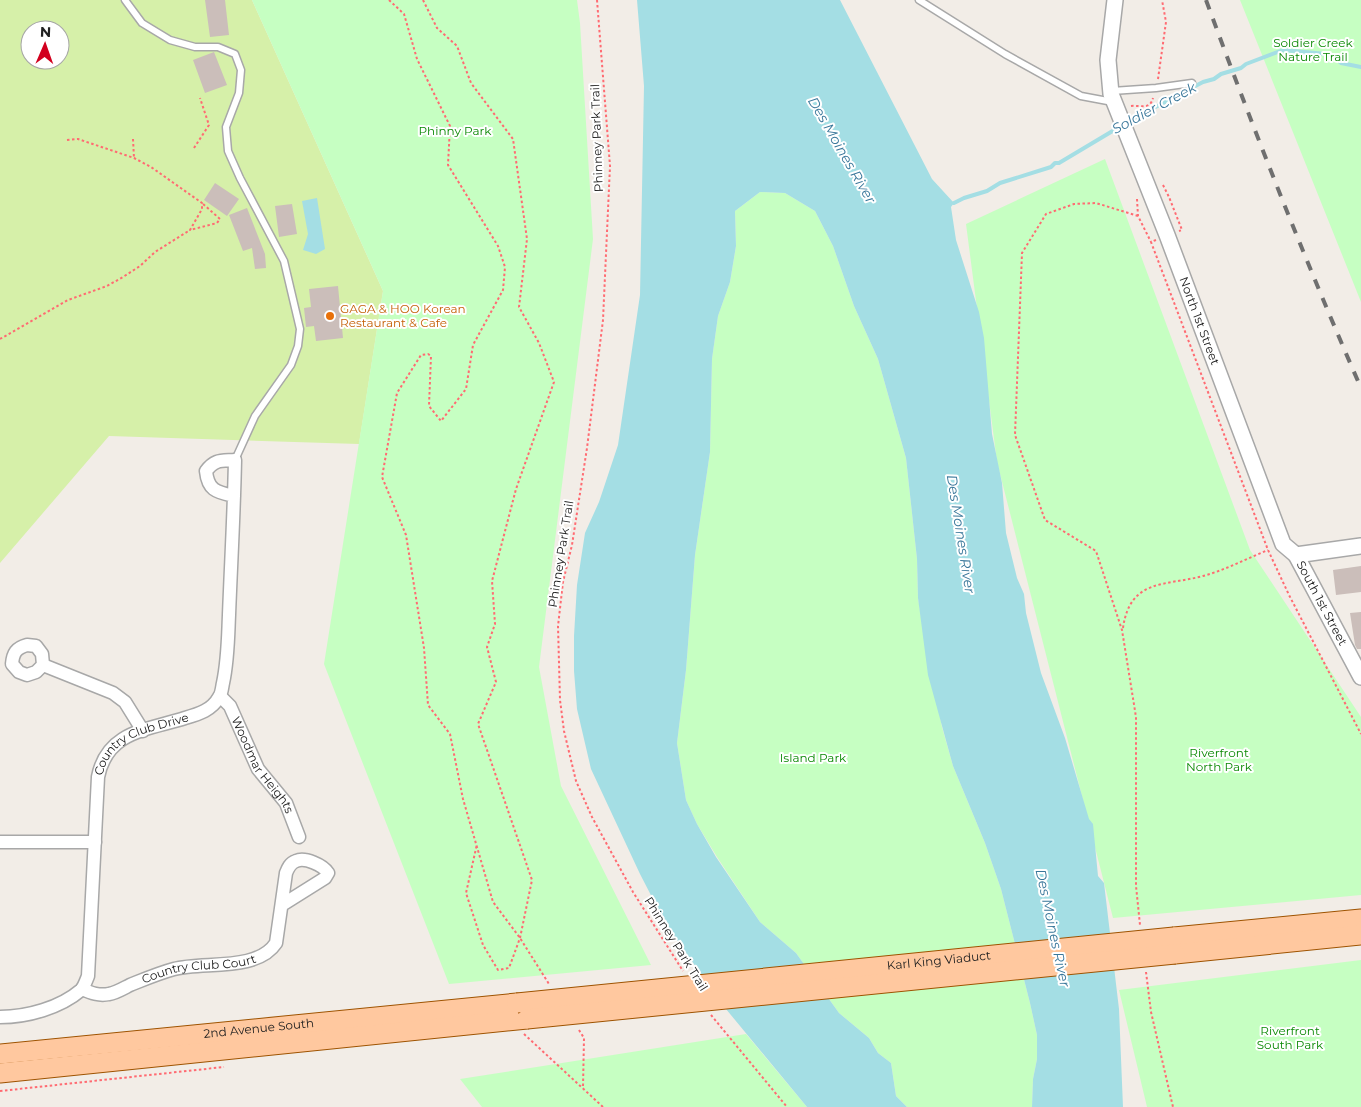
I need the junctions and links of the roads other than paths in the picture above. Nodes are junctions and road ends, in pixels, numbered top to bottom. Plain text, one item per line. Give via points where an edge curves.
1 (125, 0) edge
2 (919, 0) edge
3 (1116, 0) edge
4 (1192, 83) dead end
5 (1112, 91) junction
6 (235, 460) junction
7 (234, 496) junction
8 (1361, 546) edge
9 (1296, 555) junction
10 (43, 665) dead end
11 (1361, 677) edge
12 (220, 696) junction
13 (143, 731) junction
14 (299, 837) dead end
15 (0, 842) edge
16 (95, 842) junction
17 (282, 905) dead end
18 (1361, 919) edge
19 (1361, 936) edge
20 (1174, 946) junction
21 (82, 989) junction
22 (0, 1017) edge
23 (523, 1019) junction
24 (0, 1054) edge
25 (0, 1074) edge

1 - 6 lane via 142,23 170,40 195,47 218,46 235,54 241,70 239,93 226,127 228,150 284,261 300,328 291,365 255,416
2 - 5 lane via 1005,54 1081,96
3 - 5 street via 1108,60
4 - 5 lane
5 - 9 street, North 1st Street via 1283,544
6 - 7 street
6 - 7 street via 219,460 206,471 211,487
7 - 12 street via 227,662
8 - 9 street
9 - 11 street, South 1st Street
10 - 13 street via 113,693 125,702
12 - 13 street, Country Club Drive via 210,709
12 - 14 street, Woodmar Heights via 230,706 258,769 286,803
13 - 16 street, Country Club Drive via 124,737 113,745 100,766
15 - 16 street
16 - 21 street, Country Club Drive via 90,961
17 - 21 street, Country Club Court via 276,943 261,955 222,965 177,968 110,994 94,994
18 - 20 main road, Karl King Viaduct
19 - 20 main road, Karl King Viaduct
20 - 23 main road, Karl King Viaduct, bridge
21 - 22 street via 54,1007
23 - 24 main road, 2nd Avenue South
23 - 25 main road

